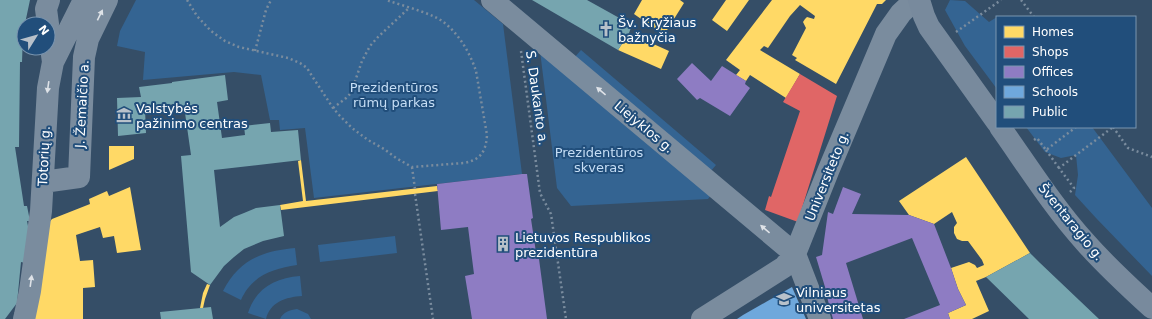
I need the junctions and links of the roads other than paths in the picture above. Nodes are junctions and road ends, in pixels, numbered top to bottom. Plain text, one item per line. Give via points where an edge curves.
1 (49, 0) edge
2 (84, 0) edge
3 (107, 0) edge
4 (492, 0) edge
5 (915, 0) edge
6 (919, 0) edge
7 (47, 16) edge
8 (58, 30) edge
9 (88, 39) junction
10 (996, 121) edge
11 (1001, 128) edge
12 (43, 182) junction
13 (795, 254) junction
14 (1152, 308) edge
15 (24, 319) edge
16 (702, 319) edge
17 (820, 319) edge

1 - 7 street
2 - 8 street, Totorių g.
9 -> 3 street, J. Žemaičio a.
13 -> 4 street, Liejyklos g.
5 - 13 street, Universiteto g. via 901,13 886,34
6 - 10 main road via 930,27
8 - 9 street
8 -> 12 street, Totorių g. via 48,88
9 - 12 street, J. Žemaičio a. via 84,57 79,177
11 - 14 main road, Šventaragio g. via 1084,242
15 -> 12 street, Totorių g. via 30,291
13 - 16 street, Universiteto g. via 784,267
13 - 17 street

